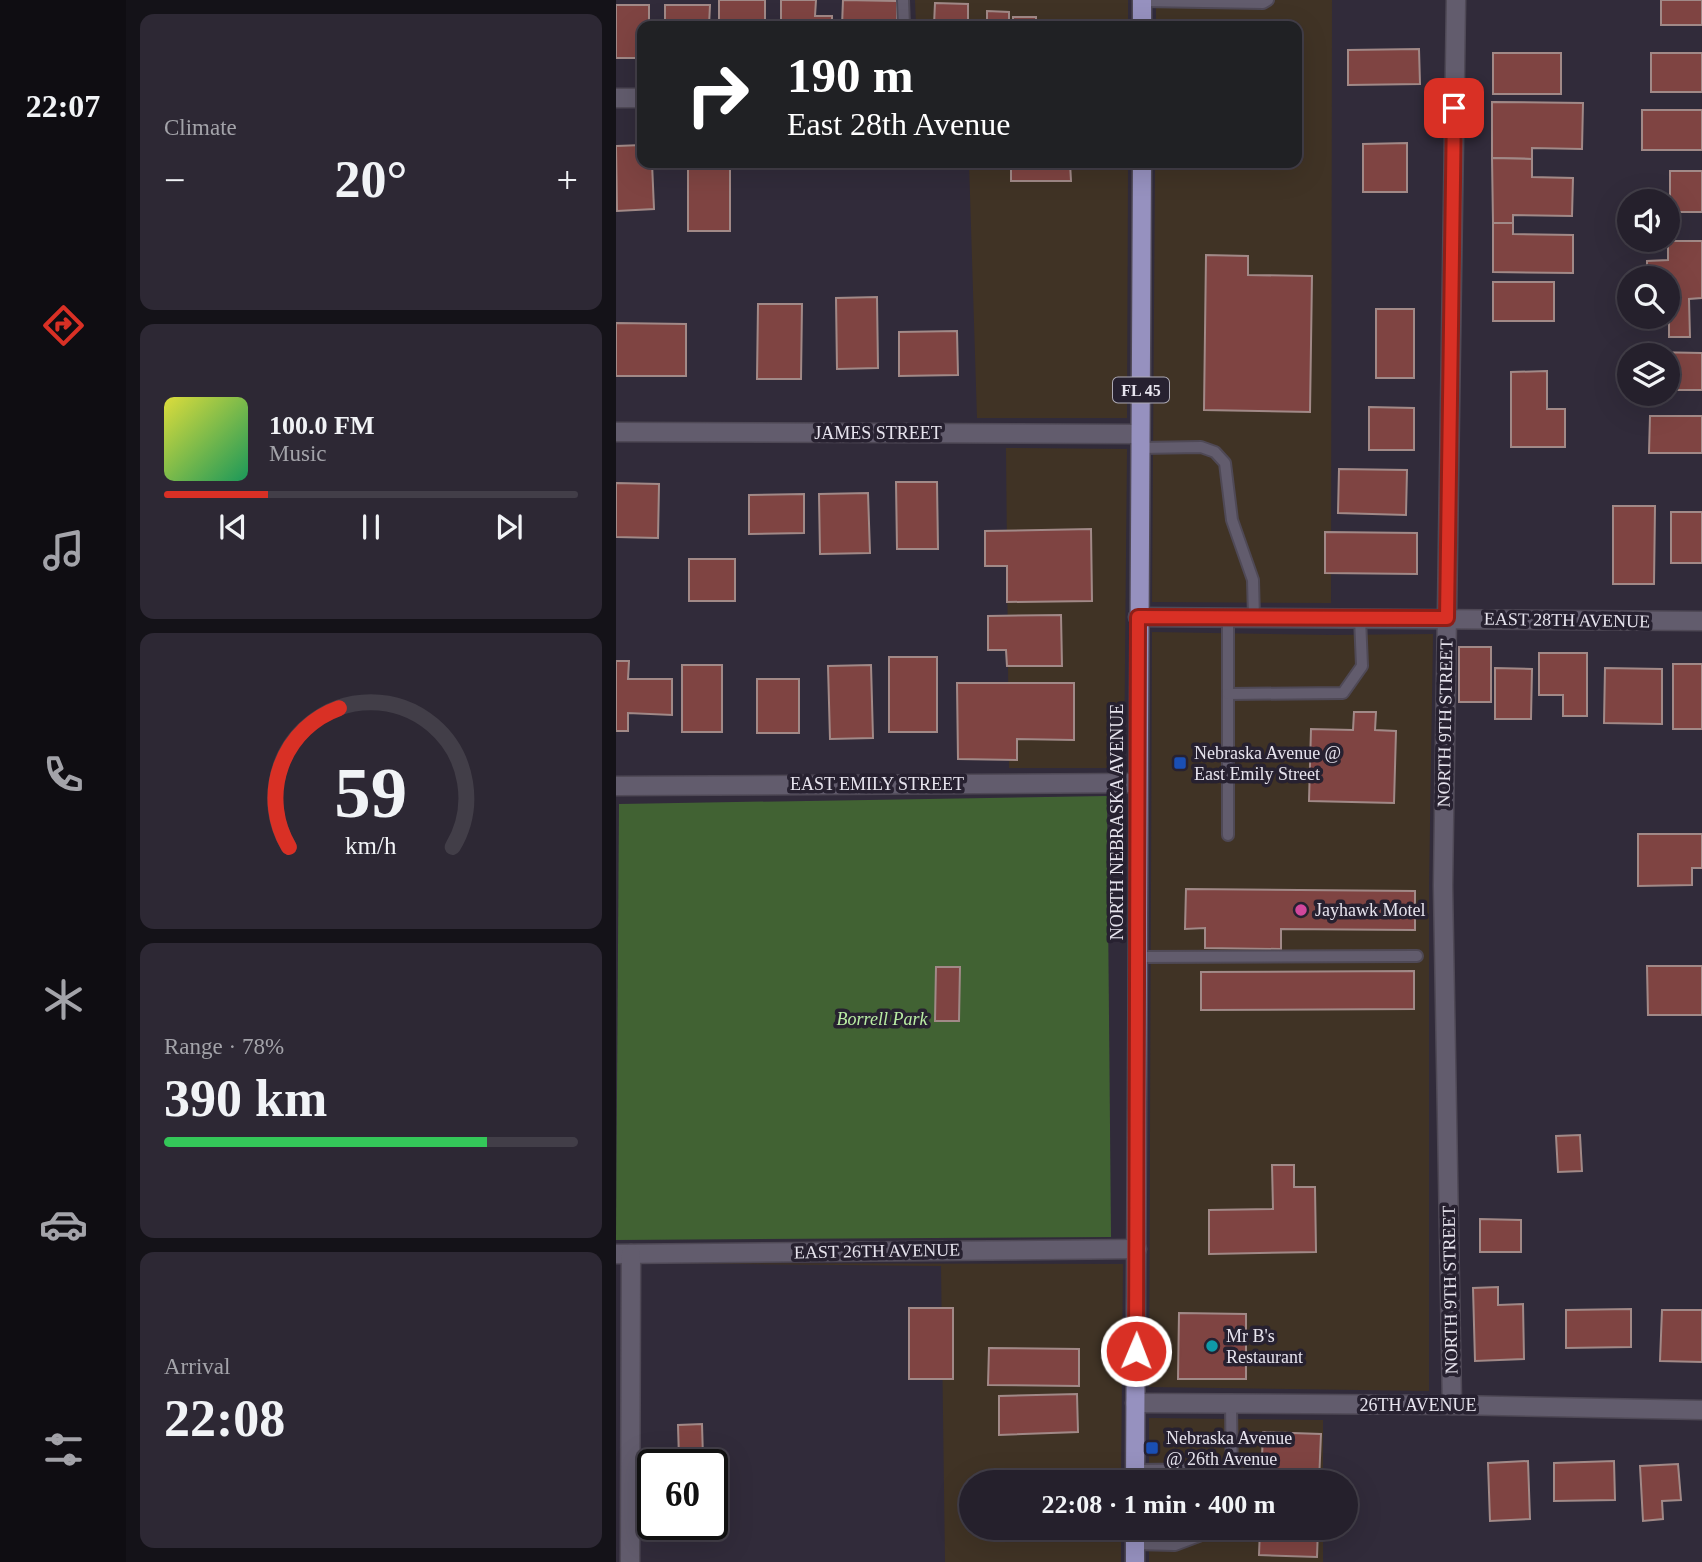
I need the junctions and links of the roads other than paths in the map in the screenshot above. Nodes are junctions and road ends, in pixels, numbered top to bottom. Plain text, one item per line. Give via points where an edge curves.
1 (903, 0) edge
2 (1142, 0) edge
3 (1268, 0) edge
4 (1456, 0) edge
5 (1196, 1) edge
6 (904, 21) edge
7 (1142, 21) edge
8 (616, 98) edge
9 (637, 98) edge
10 (1142, 168) edge
11 (616, 432) edge
12 (1140, 441) junction
13 (1138, 617) junction
14 (1228, 618) junction
15 (1254, 618) junction
16 (1360, 618) junction
17 (1447, 618) junction
18 (1702, 621) edge
19 (1228, 694) junction
20 (1138, 783) junction
21 (616, 786) edge
22 (1228, 835) dead end
23 (1418, 956) dead end
24 (1138, 957) junction
25 (1137, 1249) junction
26 (624, 1254) edge
27 (1135, 1403) junction
28 (1231, 1404) junction
29 (1452, 1405) junction
30 (1702, 1410) edge
31 (1232, 1469) joint
32 (1135, 1470) edge
33 (1218, 1470) edge
34 (1188, 1540) edge
35 (1135, 1545) edge
36 (630, 1562) edge

1 - 6 lane
2 - 5 lane
2 - 7 main road
3 - 5 lane
4 - 17 street, NORTH 9TH STREET
8 - 9 street
10 - 12 main road, NORTH NEBRASKA AVENUE / FL 45
11 - 12 street, JAMES STREET
12 - 13 main road, NORTH NEBRASKA AVENUE / FL 45
12 - 15 lane via 1200,447 1215,452 1225,463 1232,520 1252,580
13 - 14 street, EAST 28TH AVENUE
13 - 20 main road, NORTH NEBRASKA AVENUE / FL 45
14 - 15 street, EAST 28TH AVENUE
14 - 19 lane
15 - 16 street, EAST 28TH AVENUE
16 - 17 street, EAST 28TH AVENUE
16 - 19 lane via 1362,666 1343,693
17 - 18 street, EAST 28TH AVENUE
17 - 29 street, NORTH 9TH STREET via 1443,886
19 - 22 lane
20 - 21 street, EAST EMILY STREET
20 - 24 main road, NORTH NEBRASKA AVENUE / FL 45
23 - 24 lane
24 - 25 main road, NORTH NEBRASKA AVENUE / FL 45
25 - 26 street, EAST 26TH AVENUE
25 - 27 main road, NORTH NEBRASKA AVENUE / FL 45
26 - 36 street
27 - 28 street, 26TH AVENUE
27 - 32 main road, NORTH NEBRASKA AVENUE / FL 45
28 - 29 street, 26TH AVENUE
28 - 31 lane
29 - 30 street, 26TH AVENUE
31 - 33 lane
34 - 35 lane via 1175,1545

